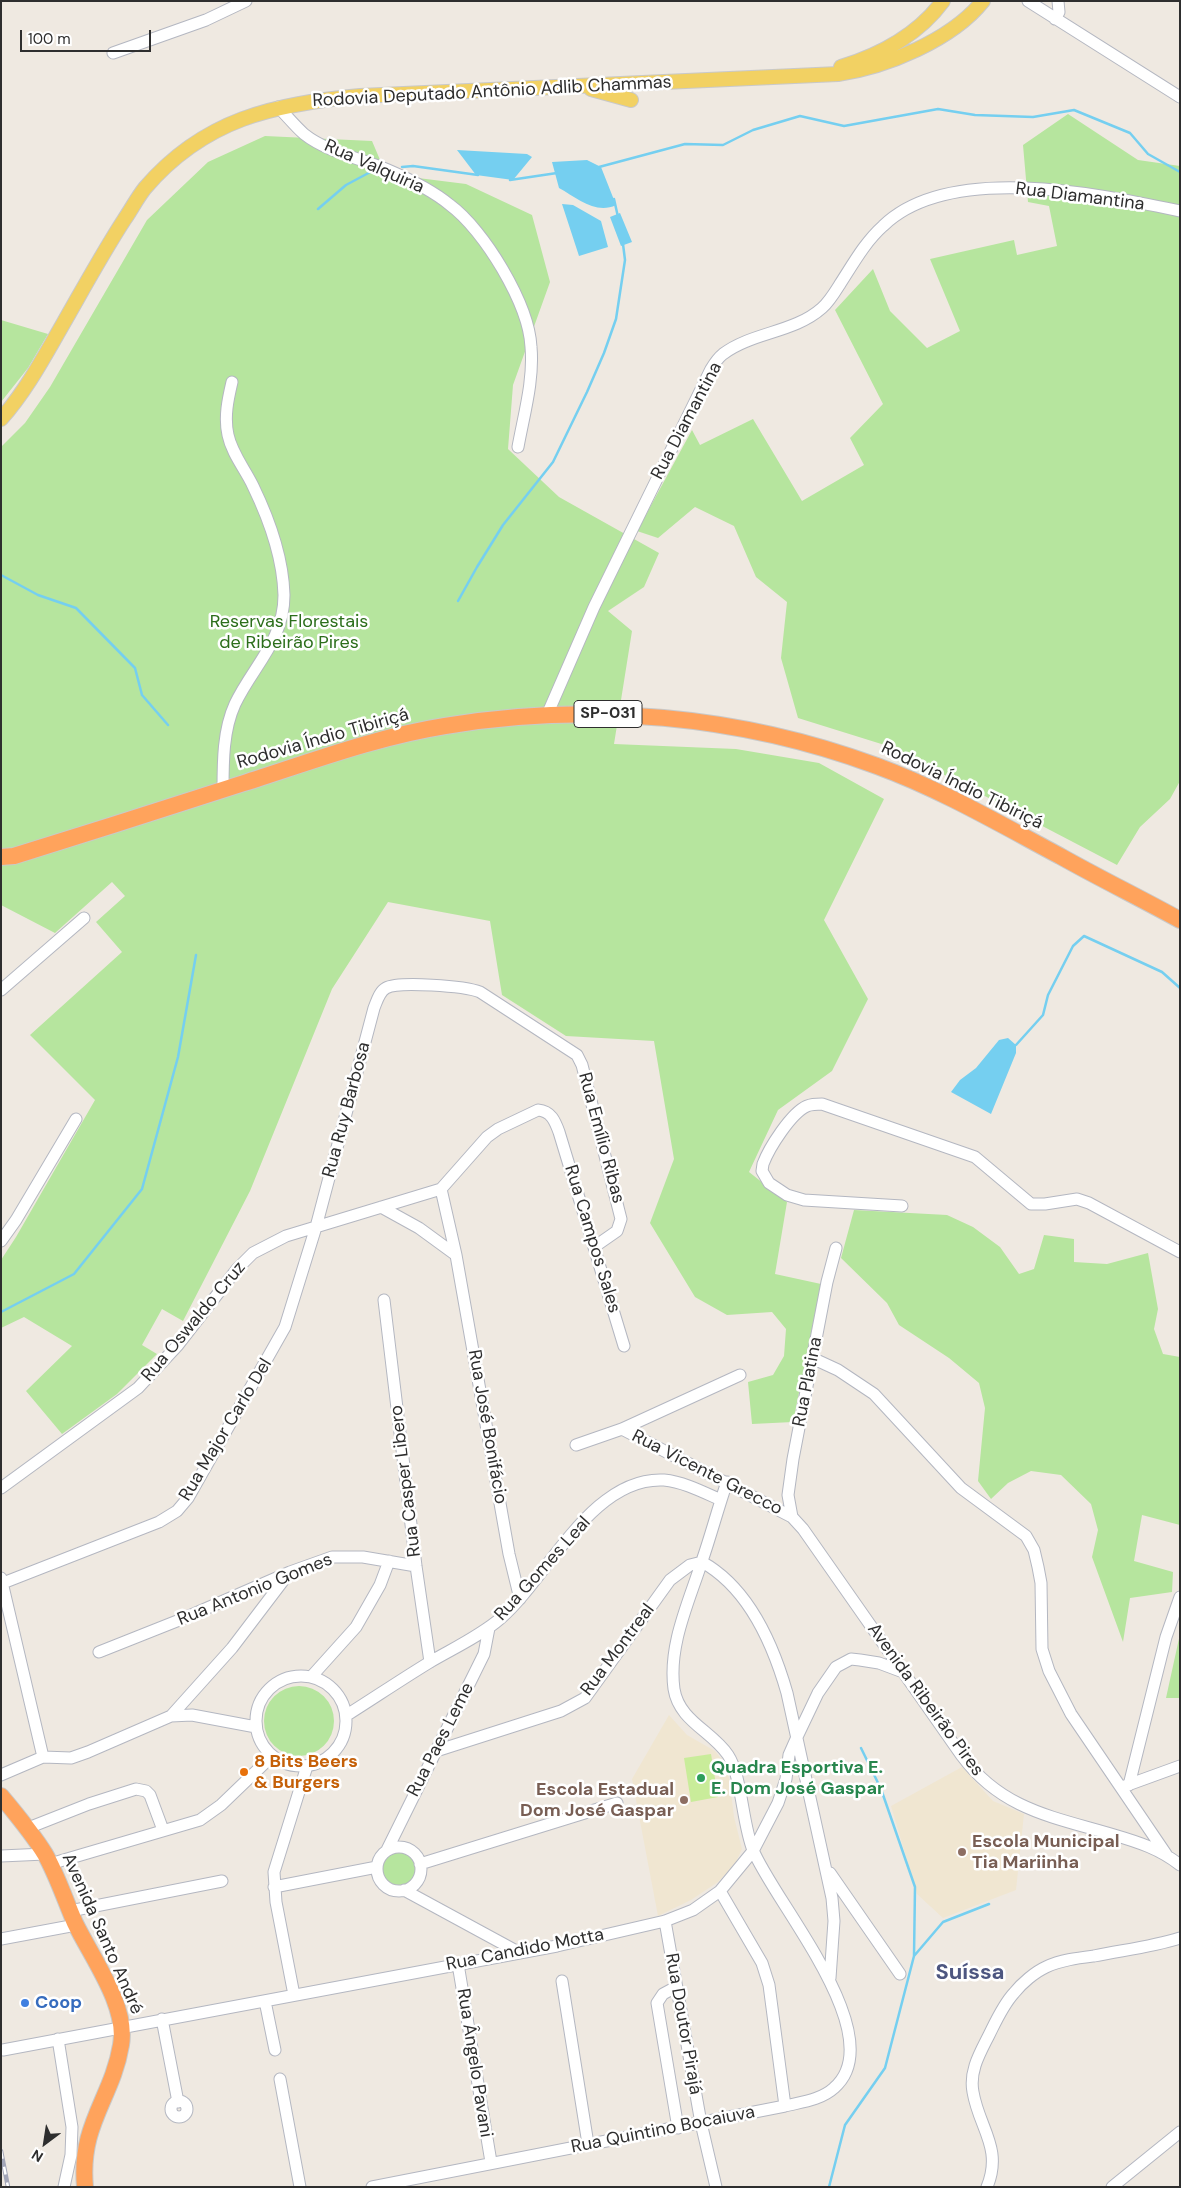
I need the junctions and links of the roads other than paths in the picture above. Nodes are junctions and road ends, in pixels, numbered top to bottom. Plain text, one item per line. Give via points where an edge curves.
1 (246, 1) edge
2 (943, 1) edge
3 (976, 1) edge
4 (988, 1) edge
5 (1016, 1) edge
6 (1058, 1) edge
7 (983, 2) edge
8 (1031, 3) edge
9 (1055, 19) junction
10 (113, 53) dead end
11 (808, 74) junction
12 (583, 86) junction
13 (1180, 97) edge
14 (631, 100) dead end
15 (278, 107) junction
16 (1180, 211) edge
17 (232, 382) dead end
18 (1, 419) edge
19 (518, 448) dead end
20 (547, 715) junction
21 (223, 790) junction
22 (5, 858) edge
23 (84, 918) dead end
24 (1180, 920) edge
25 (2, 985) edge
26 (380, 994) joint
27 (76, 1119) dead end
28 (442, 1189) junction
29 (902, 1206) dead end
30 (381, 1207) junction
31 (316, 1227) junction
32 (1, 1241) edge
33 (594, 1247) junction
34 (836, 1248) dead end
35 (1180, 1252) edge
36 (456, 1255) junction
37 (384, 1300) dead end
38 (624, 1346) dead end
39 (812, 1358) junction
40 (740, 1375) dead end
41 (622, 1429) junction
42 (576, 1445) dead end
43 (727, 1482) junction
44 (1, 1488) edge
45 (721, 1500) junction
46 (792, 1516) junction
47 (389, 1561) junction
48 (702, 1562) junction
49 (416, 1566) junction
50 (290, 1572) junction
51 (2, 1580) edge
52 (1180, 1598) edge
53 (520, 1599) junction
54 (489, 1628) junction
55 (99, 1652) dead end
56 (430, 1662) junction
57 (903, 1672) junction
58 (311, 1677) junction
59 (347, 1715) junction
60 (171, 1716) junction
61 (256, 1727) junction
62 (796, 1737) junction
63 (436, 1751) junction
64 (272, 1756) junction
65 (43, 1757) junction
66 (307, 1766) junction
67 (1180, 1766) edge
68 (1, 1775) edge
69 (1125, 1786) junction
70 (1, 1796) edge
71 (617, 1803) dead end
72 (28, 1828) junction
73 (164, 1830) junction
74 (388, 1850) junction
75 (753, 1851) junction
76 (1166, 1854) junction
77 (1, 1856) edge
78 (48, 1859) junction
79 (420, 1864) junction
80 (1180, 1865) edge
81 (377, 1867) junction
82 (827, 1870) junction
83 (222, 1882) dead end
84 (274, 1887) junction
85 (404, 1890) junction
86 (720, 1891) junction
87 (73, 1918) junction
88 (665, 1921) junction
89 (1180, 1938) edge
90 (1, 1939) edge
91 (520, 1953) junction
92 (458, 1964) junction
93 (900, 1974) dead end
94 (830, 1978) junction
95 (562, 1981) dead end
96 (676, 1987) junction
97 (294, 1995) junction
98 (265, 2001) junction
99 (162, 2018) junction
100 (123, 2027) junction
101 (58, 2040) junction
102 (3, 2050) dead end
103 (275, 2050) dead end
104 (280, 2079) dead end
105 (178, 2102) dead end
106 (784, 2106) junction
107 (701, 2123) junction
108 (678, 2128) junction
109 (1180, 2132) edge
110 (79, 2142) junction
111 (588, 2144) junction
112 (491, 2162) junction
113 (64, 2187) edge
114 (85, 2187) edge
115 (300, 2187) edge
116 (372, 2187) edge
117 (716, 2187) edge
118 (987, 2187) edge
119 (1112, 2187) edge

1 - 10 street via 206,20
2 - 11 main road, Rodovia Deputado Antônio Adlib Chammas via 916,30 889,47 851,64
3 - 7 street
4 - 7 street
5 - 8 street
6 - 9 street
7 - 11 main road, Rodovia Deputado Antônio Adlib Chammas via 961,22 909,52 858,71
8 - 9 street
9 - 13 street
11 - 12 main road, Rodovia Deputado Antônio Adlib Chammas
12 - 14 main road
12 - 15 main road, Rodovia Deputado Antônio Adlib Chammas via 360,96
15 - 18 main road, Rodovia Deputado Antônio Adlib Chammas via 224,126 190,145 144,189 22,393
15 - 19 street, Rua Valquiria via 305,135 334,151 386,169 451,205 470,223 492,254 510,282 531,344 532,371
16 - 20 street, Rua Diamantina via 1057,190 992,188 941,195 900,212 882,226 824,307 806,320 734,348 722,355 711,369 594,607
17 - 21 street via 227,410 228,435 270,527 284,596 273,644 246,682 234,706 224,742
20 - 21 highway, Rodovia Índio Tibiriçá / SP-031 via 444,726 395,737 357,746
20 - 24 highway, Rodovia Índio Tibiriçá / SP-031 via 612,714 714,723 772,735 867,762 916,782
21 - 22 highway, Rodovia Índio Tibiriçá / SP-031
23 - 25 street
26 - 31 street, Rua Ruy Barbosa
26 - 33 street, Rua Emílio Ribas via 386,988 400,984 474,990 496,1001 576,1055 582,1065 621,1220 617,1231
27 - 32 street
28 - 30 street, Rua Oswaldo Cruz
28 - 33 street, Rua Campos Sales via 487,1137 512,1121 543,1110 552,1118 559,1132
28 - 36 street, Rua José Bonifácio
29 - 35 street via 804,1200 787,1196 769,1182 762,1171 766,1157 792,1118 807,1106 822,1104 965,1153 984,1164 1031,1204 1077,1199
30 - 31 street, Rua Oswaldo Cruz
30 - 36 street via 419,1228
31 - 44 street, Rua Oswaldo Cruz via 286,1236 252,1253 178,1345 138,1388
31 - 51 street, Rua Major Carlo Del via 285,1328 188,1498 177,1511 159,1522
33 - 38 street, Rua Campos Sales
34 - 39 street, Rua Platina
36 - 53 street, Rua José Bonifácio via 509,1554
37 - 49 street, Rua Casper Libero
39 - 46 street, Rua Platina via 790,1478 788,1495
39 - 69 street via 857,1381 874,1394 960,1488 1026,1536 1038,1566 1042,1649 1049,1671 1071,1714
40 - 41 street
41 - 42 street
41 - 43 street, Rua Vicente Grecco
43 - 45 street
43 - 46 street, Rua Vicente Grecco
45 - 48 street
45 - 53 street, Rua Gomes Leal via 681,1483 663,1480 623,1489 585,1520
46 - 57 street, Avenida Ribeirão Pires
47 - 49 street, Rua Antonio Gomes
47 - 50 street, Rua Antonio Gomes via 342,1556
47 - 58 street via 380,1585 356,1627
48 - 62 street via 734,1588 766,1636 779,1664
48 - 63 street, Rua Montreal via 690,1565 670,1580 585,1698 562,1711
48 - 75 street via 678,1637 674,1690 678,1705 686,1716 718,1743 735,1770
49 - 56 street, Rua Casper Libero
50 - 55 street, Rua Antonio Gomes
50 - 60 street via 232,1648
51 - 65 street
52 - 69 street
53 - 54 street, Rua Gomes Leal
54 - 56 street, Rua Gomes Leal
54 - 63 street, Rua Paes Leme via 484,1654
56 - 59 street, Rua Gomes Leal
57 - 62 street, Rua Candido Motta via 860,1660 843,1662 825,1682
57 - 76 street, Avenida Ribeirão Pires via 974,1772 1004,1797 1024,1807 1144,1844
58 - 59 street via 332,1689
58 - 61 street via 286,1678 275,1684 259,1703
59 - 66 street via 345,1732 335,1751 322,1761
60 - 61 street via 192,1715
60 - 65 street via 71,1758
61 - 64 street via 259,1738
62 - 75 street, Rua Candido Motta via 778,1803
62 - 82 street
63 - 74 street, Rua Paes Leme
64 - 66 street via 283,1763
64 - 73 street via 209,1814 200,1820
65 - 68 street
66 - 84 street via 277,1858
67 - 69 street
69 - 76 street
70 - 72 highway, Avenida Santo André
71 - 79 street
72 - 73 street via 136,1789 150,1795
72 - 78 highway, Avenida Santo André
73 - 78 street
74 - 79 street via 407,1849
74 - 81 street
75 - 86 street, Rua Candido Motta
75 - 94 street
76 - 80 street, Avenida Ribeirão Pires
77 - 78 street
78 - 87 highway, Avenida Santo André
79 - 85 street via 416,1883
81 - 84 street
81 - 85 street via 385,1886
82 - 93 street
82 - 94 street via 834,1921
83 - 87 street
84 - 97 street
85 - 91 street
86 - 88 street, Rua Candido Motta via 693,1910
86 - 106 street via 762,1963 769,1985
87 - 90 street
87 - 100 highway, Avenida Santo André via 107,1985
88 - 91 street, Rua Candido Motta
88 - 96 street, Rua Doutor Pirajá
89 - 118 street via 1045,1967 1014,1992 1002,2009 973,2071 971,2085 992,2149 991,2177
91 - 92 street, Rua Candido Motta
92 - 97 street, Rua Candido Motta
92 - 112 street, Rua Ângelo Pavani
94 - 106 street, Rua Quintino Bocaiuva via 851,2040 851,2059 845,2075 834,2088 820,2097
95 - 111 street
96 - 107 street, Rua Doutor Pirajá
96 - 108 street via 663,1994 657,2003
97 - 98 street, Rua Candido Motta
98 - 99 street, Rua Candido Motta
98 - 103 street
99 - 100 street, Rua Candido Motta
99 - 105 street
100 - 101 street, Rua Candido Motta
100 - 110 highway, Avenida Santo André via 117,2061 95,2115
101 - 102 street, Rua Candido Motta
101 - 110 street
104 - 115 street
106 - 107 street, Rua Quintino Bocaiuva
107 - 108 street, Rua Quintino Bocaiuva
107 - 117 street, Rua Doutor Pirajá
108 - 111 street, Rua Quintino Bocaiuva
109 - 119 street
110 - 113 street
110 - 114 highway, Avenida Santo André
111 - 112 street, Rua Quintino Bocaiuva
112 - 116 street, Rua Quintino Bocaiuva

